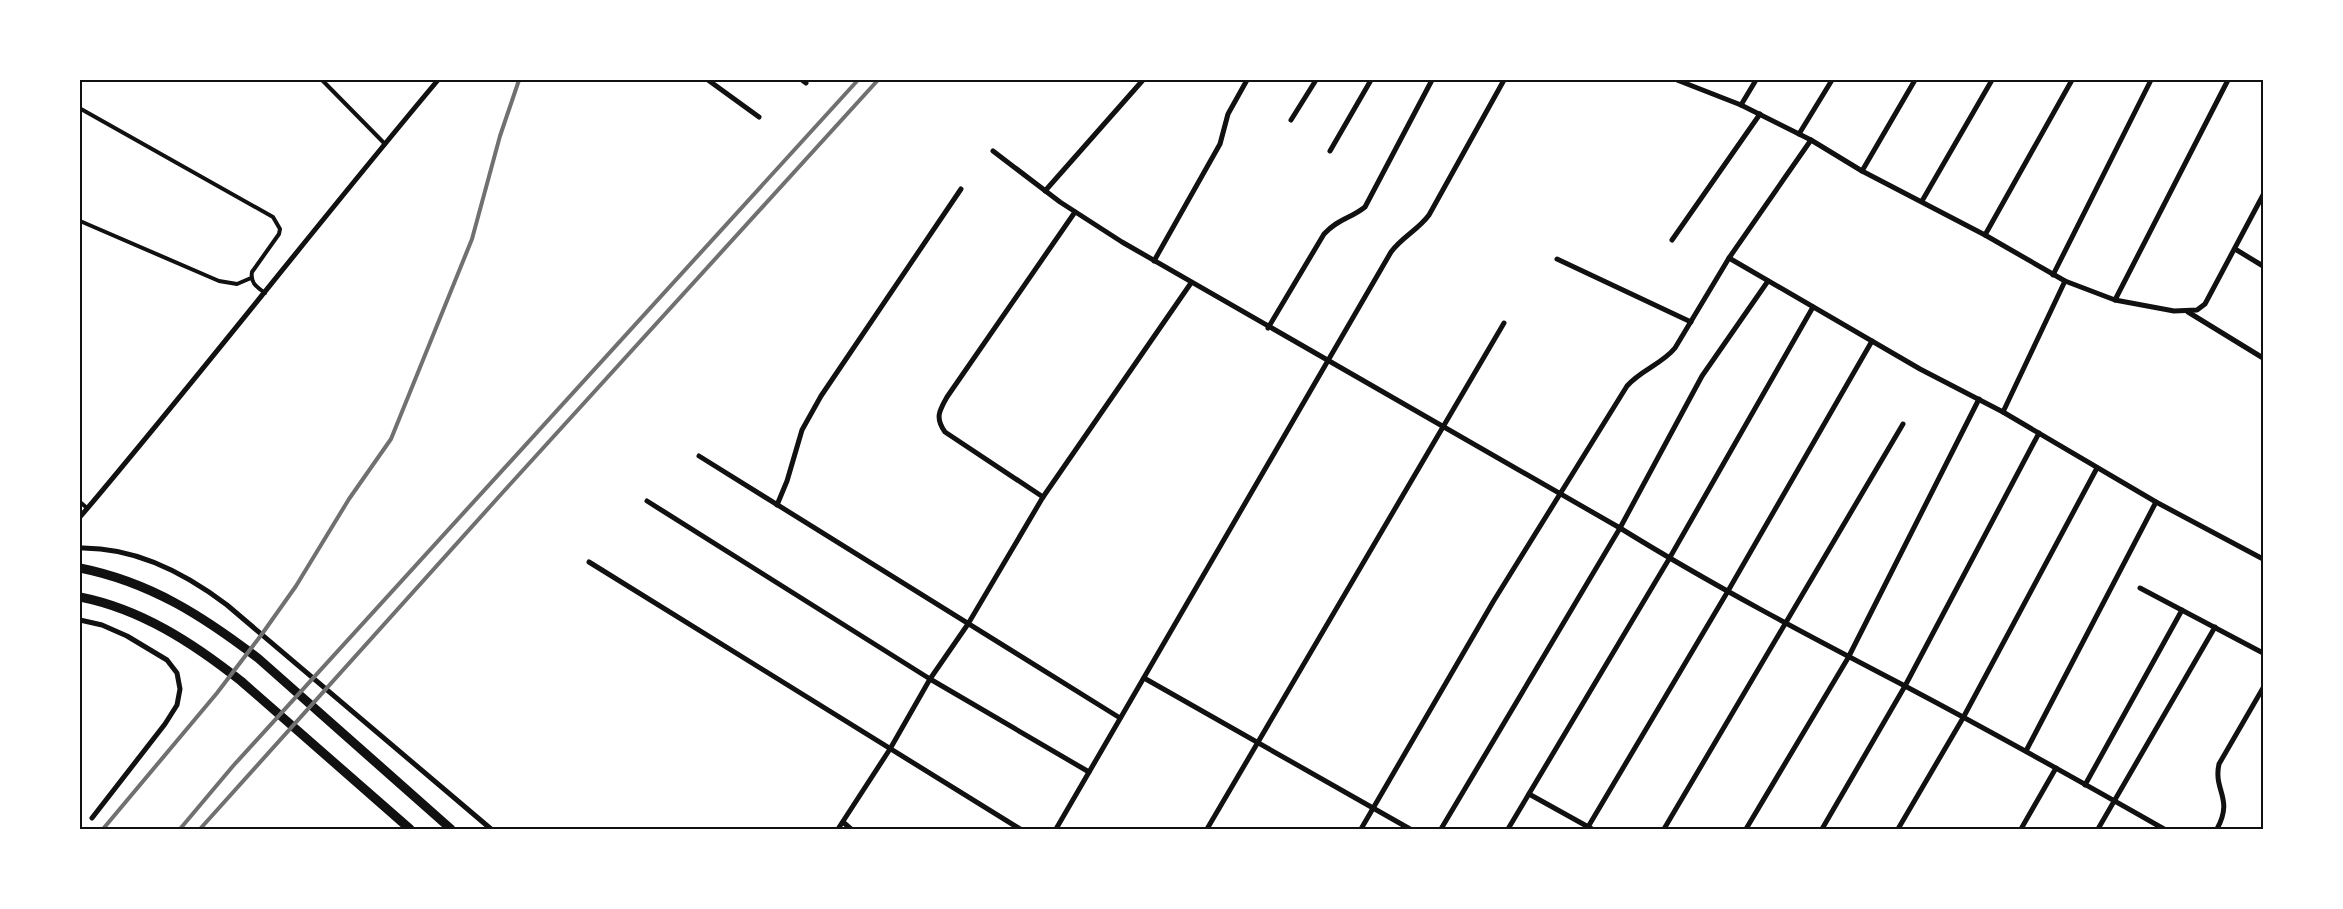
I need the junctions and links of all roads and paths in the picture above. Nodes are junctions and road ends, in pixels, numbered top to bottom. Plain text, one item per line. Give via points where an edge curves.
1 (322, 80) edge
2 (438, 80) edge
3 (708, 80) edge
4 (1143, 80) edge
5 (1247, 80) edge
6 (1316, 80) edge
7 (1372, 80) edge
8 (1432, 80) edge
9 (1504, 80) edge
10 (1677, 80) edge
11 (1756, 80) edge
12 (1832, 80) edge
13 (1915, 80) edge
14 (1992, 80) edge
15 (2072, 80) edge
16 (2151, 80) edge
17 (2228, 80) edge
18 (1742, 106) junction
19 (81, 109) edge
20 (1760, 114) junction
21 (759, 117) dead end
22 (1291, 120) dead end
23 (1799, 134) junction
24 (1811, 140) junction
25 (385, 144) junction
26 (1330, 150) dead end
27 (993, 151) dead end
28 (1862, 171) junction
29 (961, 189) dead end
30 (1045, 191) junction
31 (2263, 195) edge
32 (1922, 201) junction
33 (1075, 212) junction
34 (80, 221) edge
35 (1985, 235) junction
36 (1672, 240) dead end
37 (2235, 249) junction
38 (1729, 258) junction
39 (1557, 259) dead end
40 (1154, 261) junction
41 (2263, 266) edge
42 (2053, 275) junction
43 (251, 278) junction
44 (1768, 281) junction
45 (2064, 281) junction
46 (1191, 283) junction
47 (265, 293) junction
48 (2115, 300) junction
49 (1812, 307) junction
50 (2188, 312) junction
51 (1691, 322) junction
52 (1504, 324) dead end
53 (1268, 328) junction
54 (1872, 341) junction
55 (2263, 358) edge
56 (1328, 362) junction
57 (1978, 399) junction
58 (2003, 412) junction
59 (1903, 424) dead end
60 (1444, 427) junction
61 (2039, 433) junction
62 (699, 456) dead end
63 (2097, 468) junction
64 (1560, 495) junction
65 (1043, 496) junction
66 (647, 501) dead end
67 (80, 502) edge
68 (2156, 502) junction
69 (777, 505) junction
70 (87, 508) junction
71 (80, 516) edge
72 (1620, 528) junction
73 (80, 548) edge
74 (1669, 559) junction
75 (2263, 559) edge
76 (589, 562) dead end
77 (80, 568) edge
78 (2140, 588) dead end
79 (1728, 591) junction
80 (80, 597) edge
81 (2182, 610) junction
82 (80, 620) edge
83 (1786, 622) junction
84 (968, 624) junction
85 (2215, 627) junction
86 (2263, 653) edge
87 (1848, 658) junction
88 (1144, 678) junction
89 (930, 679) junction
90 (1905, 686) junction
91 (2263, 688) edge
92 (1120, 718) junction
93 (1963, 718) junction
94 (1257, 744) junction
95 (890, 749) junction
96 (2026, 751) junction
97 (2056, 768) junction
98 (1089, 772) junction
99 (2085, 785) junction
100 (1529, 794) junction
101 (2114, 800) junction
102 (1373, 808) junction
103 (92, 818) dead end
104 (843, 822) junction
105 (489, 828) edge
106 (1590, 828) edge
107 (410, 829) edge
108 (451, 829) edge
109 (838, 829) edge
110 (852, 829) edge
111 (1020, 829) edge
112 (1056, 829) edge
113 (1207, 829) edge
114 (1360, 829) edge
115 (1410, 829) edge
116 (1441, 829) edge
117 (1508, 829) edge
118 (1664, 829) edge
119 (1746, 829) edge
120 (1822, 829) edge
121 (1898, 829) edge
122 (2020, 829) edge
123 (2098, 829) edge
124 (2164, 829) edge
125 (2217, 829) edge

1 - 25 lane
2 - 25 street
3 - 21 street
4 - 30 street
5 - 40 street via 1228,114 1220,144
6 - 22 street
7 - 26 street
8 - 53 street via 1365,207 1334,223 1324,234
9 - 56 street via 1429,215 1421,226 1399,241
10 - 18 street
11 - 18 street
12 - 23 street
13 - 28 street
14 - 32 street
15 - 35 street
16 - 42 street
17 - 48 street
18 - 20 street
19 - 43 lane via 273,217 280,229 279,234
20 - 23 street
20 - 36 street
23 - 24 street
24 - 28 street
24 - 38 street
25 - 47 street
27 - 30 street
28 - 32 street
29 - 69 street via 821,396 802,430
30 - 33 street
31 - 37 street
32 - 35 street
33 - 40 street
33 - 65 street via 938,412 939,424 946,432
34 - 43 lane via 219,281 237,284
35 - 42 street
37 - 41 street
37 - 50 street via 2205,304
38 - 44 street
38 - 51 street
39 - 51 street
40 - 46 street
42 - 45 street
43 - 47 lane
44 - 49 street
44 - 72 street via 1702,376
45 - 48 street
45 - 58 street
46 - 53 street
46 - 65 street
47 - 70 street
48 - 50 street
49 - 54 street
49 - 74 street
50 - 55 street
51 - 64 street via 1667,357 1643,371 1627,386
52 - 60 street
53 - 56 street
54 - 57 street
54 - 79 street
56 - 60 street
56 - 88 street
57 - 58 street
57 - 87 street
58 - 61 street
59 - 83 street
60 - 64 street
60 - 94 street
61 - 63 street
61 - 90 street
62 - 69 street
63 - 68 street
63 - 93 street
64 - 72 street
64 - 102 street via 1493,602
65 - 84 street
66 - 89 street
67 - 70 lane
68 - 75 street
68 - 96 street
69 - 84 street
70 - 71 street
72 - 74 street
72 - 116 street
73 - 105 street via 119,552 150,561 199,584
74 - 79 street
74 - 100 street
76 - 95 street
77 - 108 street via 113,575 188,608 228,635
78 - 81 street
79 - 83 street
79 - 106 street
80 - 107 street via 105,602 175,633 212,658
81 - 85 street
81 - 99 street
82 - 103 street via 128,636 167,660 177,673 180,689 177,704 164,724
83 - 87 street
83 - 118 street
84 - 89 street
84 - 92 street
85 - 86 street
85 - 101 street
87 - 90 street
87 - 119 street
88 - 92 street
88 - 94 street
89 - 95 street
89 - 98 street
90 - 93 street
90 - 120 street
91 - 125 street via 2219,764 2218,779 2226,805
92 - 98 street
93 - 96 street
93 - 121 street
94 - 102 street
94 - 113 street
95 - 104 street
95 - 111 street
96 - 97 street
97 - 99 street
97 - 122 street
98 - 112 street
99 - 101 street
100 - 106 street
100 - 117 street
101 - 123 street
101 - 124 street
102 - 114 street
102 - 115 street
104 - 109 street
104 - 110 street

